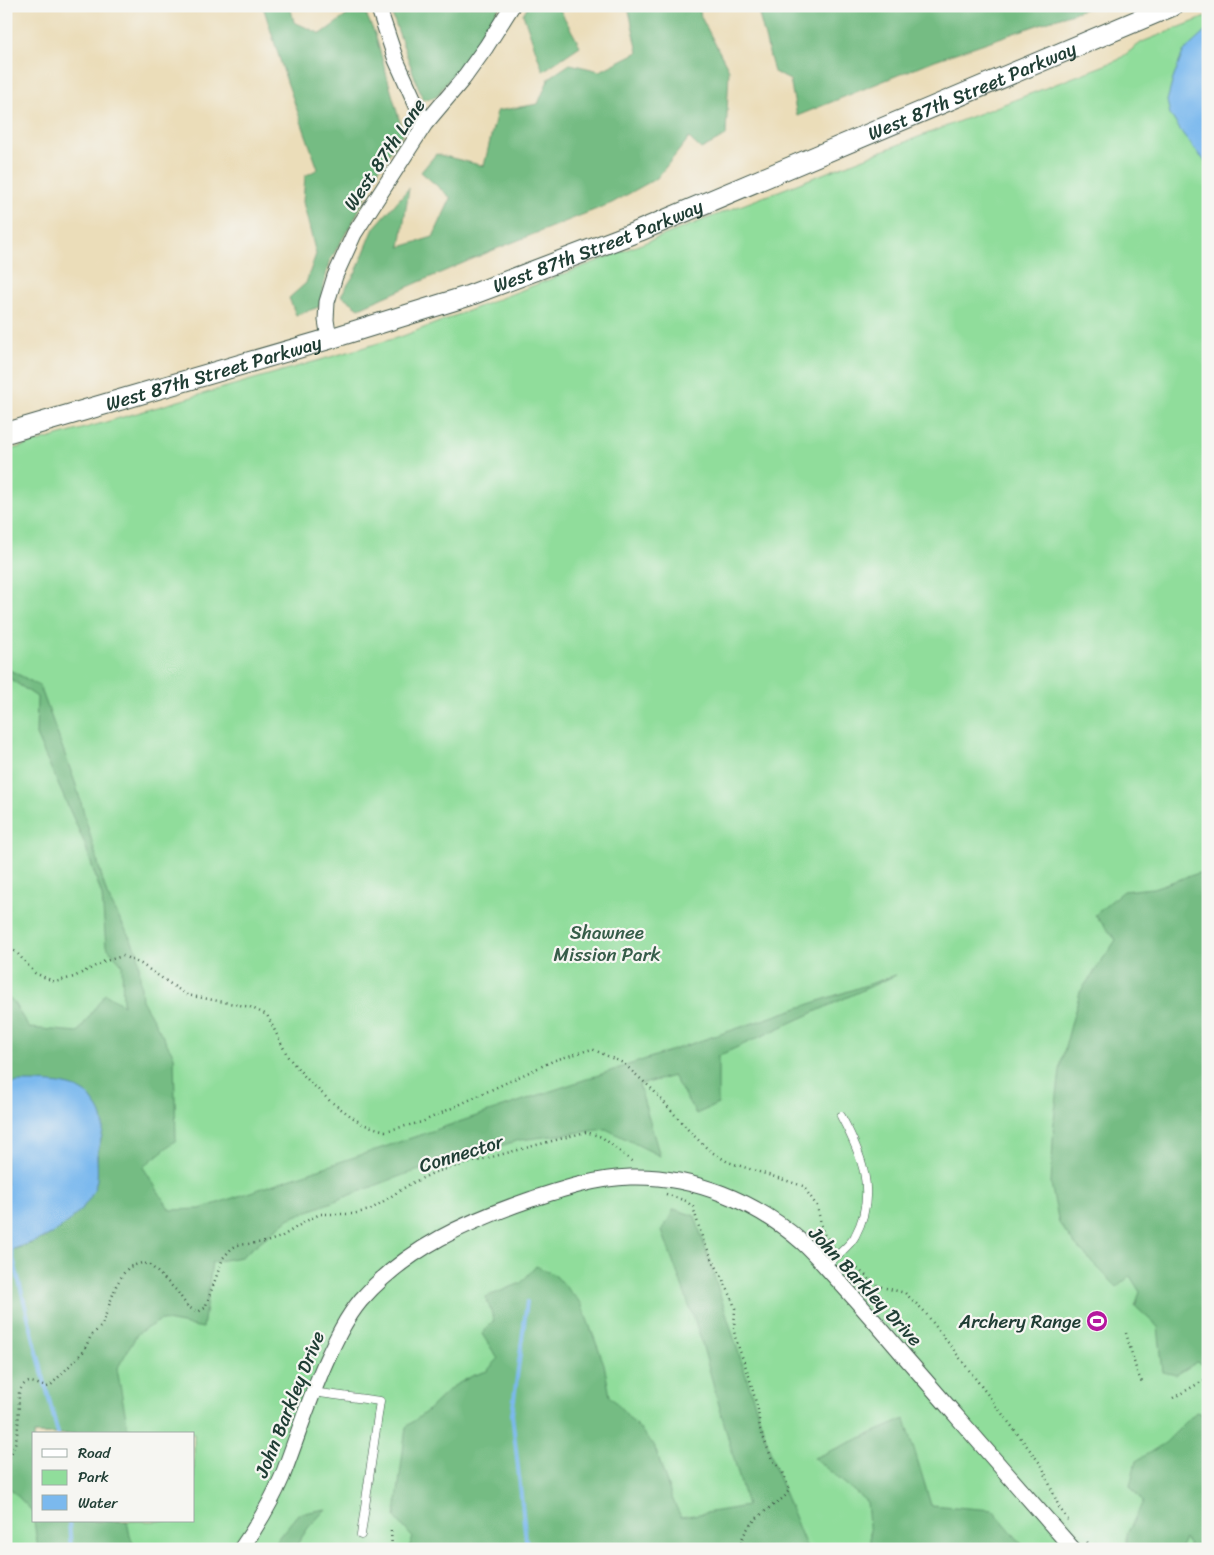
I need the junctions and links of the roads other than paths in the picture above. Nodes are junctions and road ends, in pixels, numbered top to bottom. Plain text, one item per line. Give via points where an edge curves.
1 (378, 6) edge
2 (512, 6) edge
3 (1172, 6) edge
4 (425, 124) junction
5 (329, 339) junction
6 (6, 433) edge
7 (841, 1116) dead end
8 (825, 1266) junction
9 (312, 1392) junction
10 (361, 1535) dead end
11 (241, 1549) edge
12 (1073, 1549) edge

1 - 4 street via 396,60
2 - 4 street, West 87th Lane via 463,79
3 - 5 main road, West 87th Street Parkway via 639,231 468,296
4 - 5 street, West 87th Lane via 345,253 327,302
5 - 6 main road, West 87th Street Parkway
7 - 8 lane via 859,1152 867,1198 854,1238
8 - 9 street, John Barkley Drive via 803,1242 776,1222 714,1190 674,1180 630,1177 563,1189 482,1217 438,1238 382,1277 341,1328
8 - 12 street, John Barkley Drive
9 - 10 lane via 380,1401
9 - 11 street, John Barkley Drive via 272,1500

